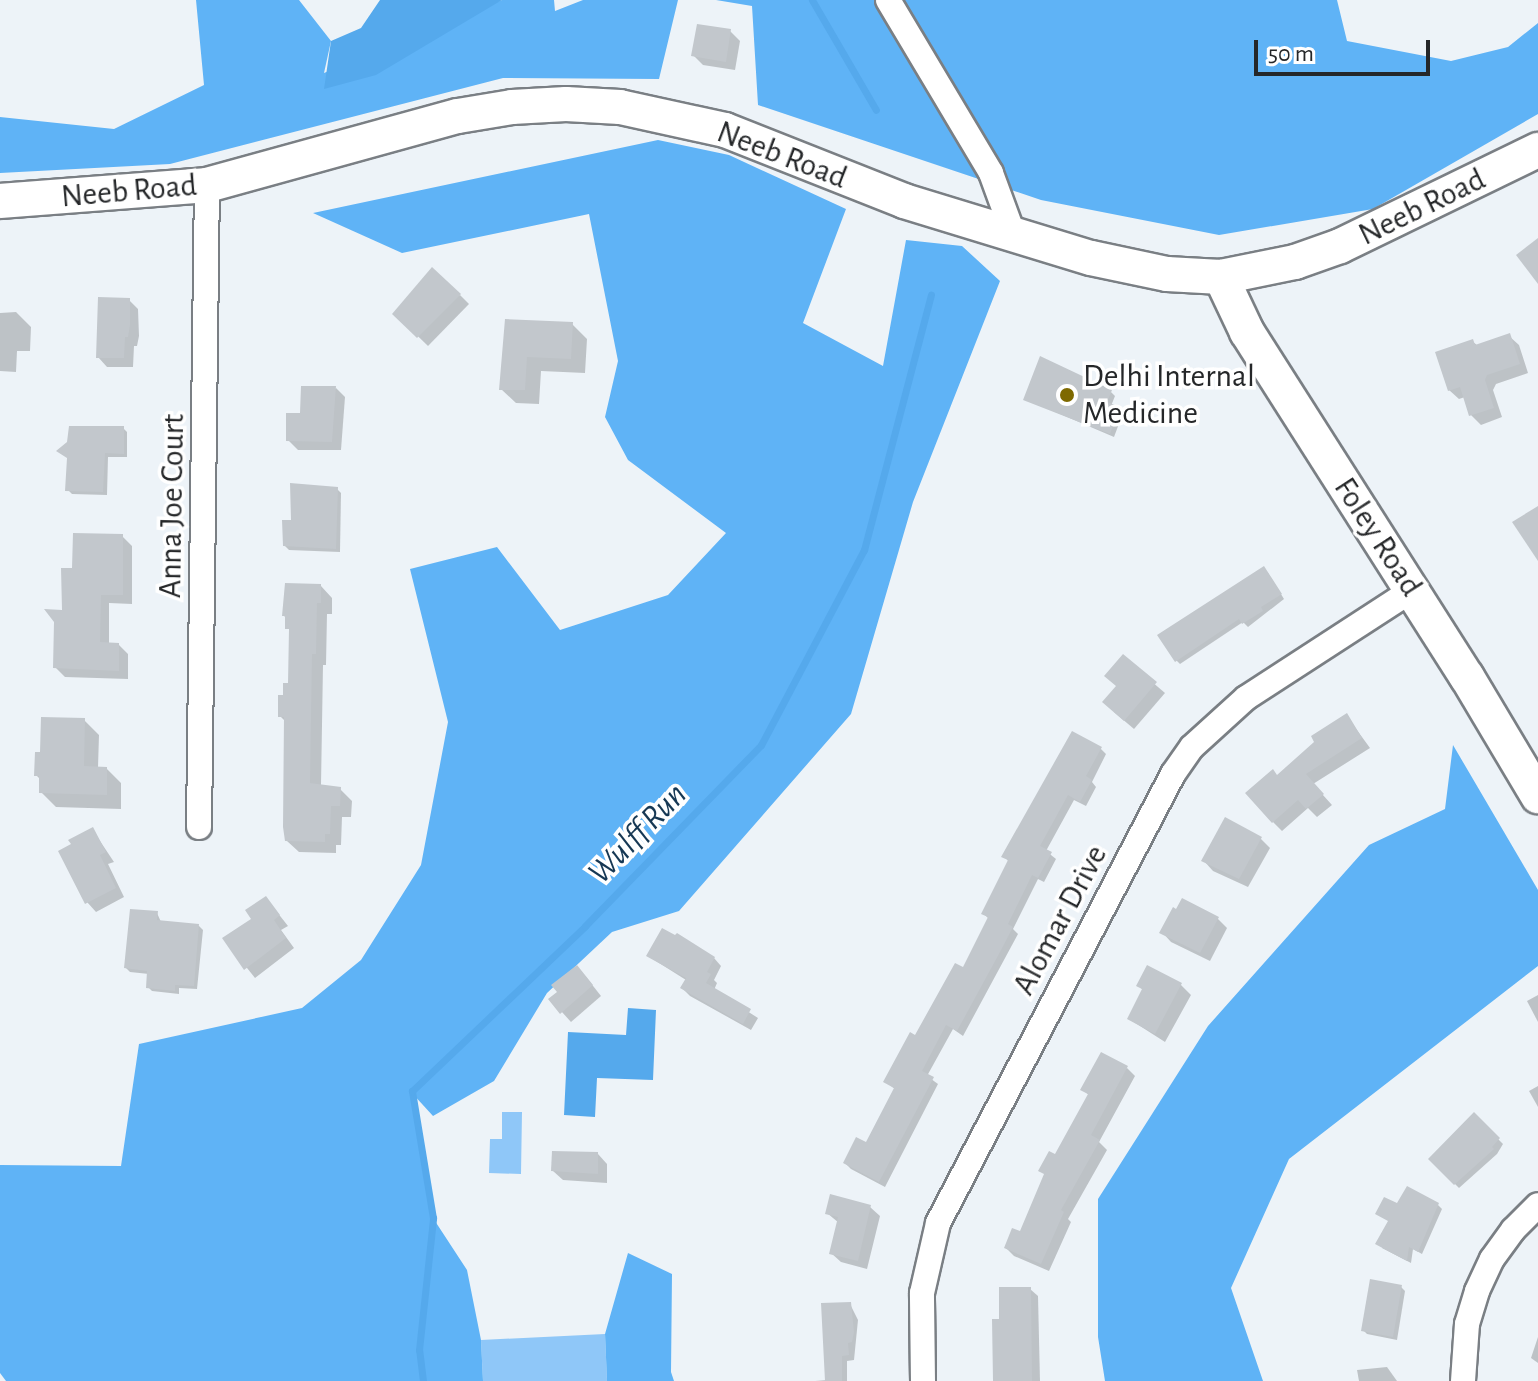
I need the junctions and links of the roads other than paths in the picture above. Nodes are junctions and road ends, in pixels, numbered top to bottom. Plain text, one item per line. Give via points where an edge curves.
1 (888, 0) edge
2 (1538, 150) edge
3 (207, 185) junction
4 (0, 201) edge
5 (1013, 233) junction
6 (1221, 277) junction
7 (1412, 590) junction
8 (1538, 796) edge
9 (199, 827) dead end
10 (1538, 1205) edge
11 (923, 1381) edge
12 (1463, 1381) edge

1 - 5 street via 991,173
2 - 6 street, Neeb Road via 1340,246 1295,262
3 - 4 street, Neeb Road
3 - 5 street, Neeb Road via 458,116 512,107 620,107 725,130 891,196
3 - 9 street, Anna Joe Court
5 - 6 street, Neeb Road via 1105,261 1167,274
6 - 7 street, Foley Road via 1247,332
7 - 8 street, Foley Road
7 - 11 street, Alomar Drive via 1246,698 1201,738 1173,774 938,1223 922,1293
10 - 12 street via 1506,1240 1477,1291 1467,1324

